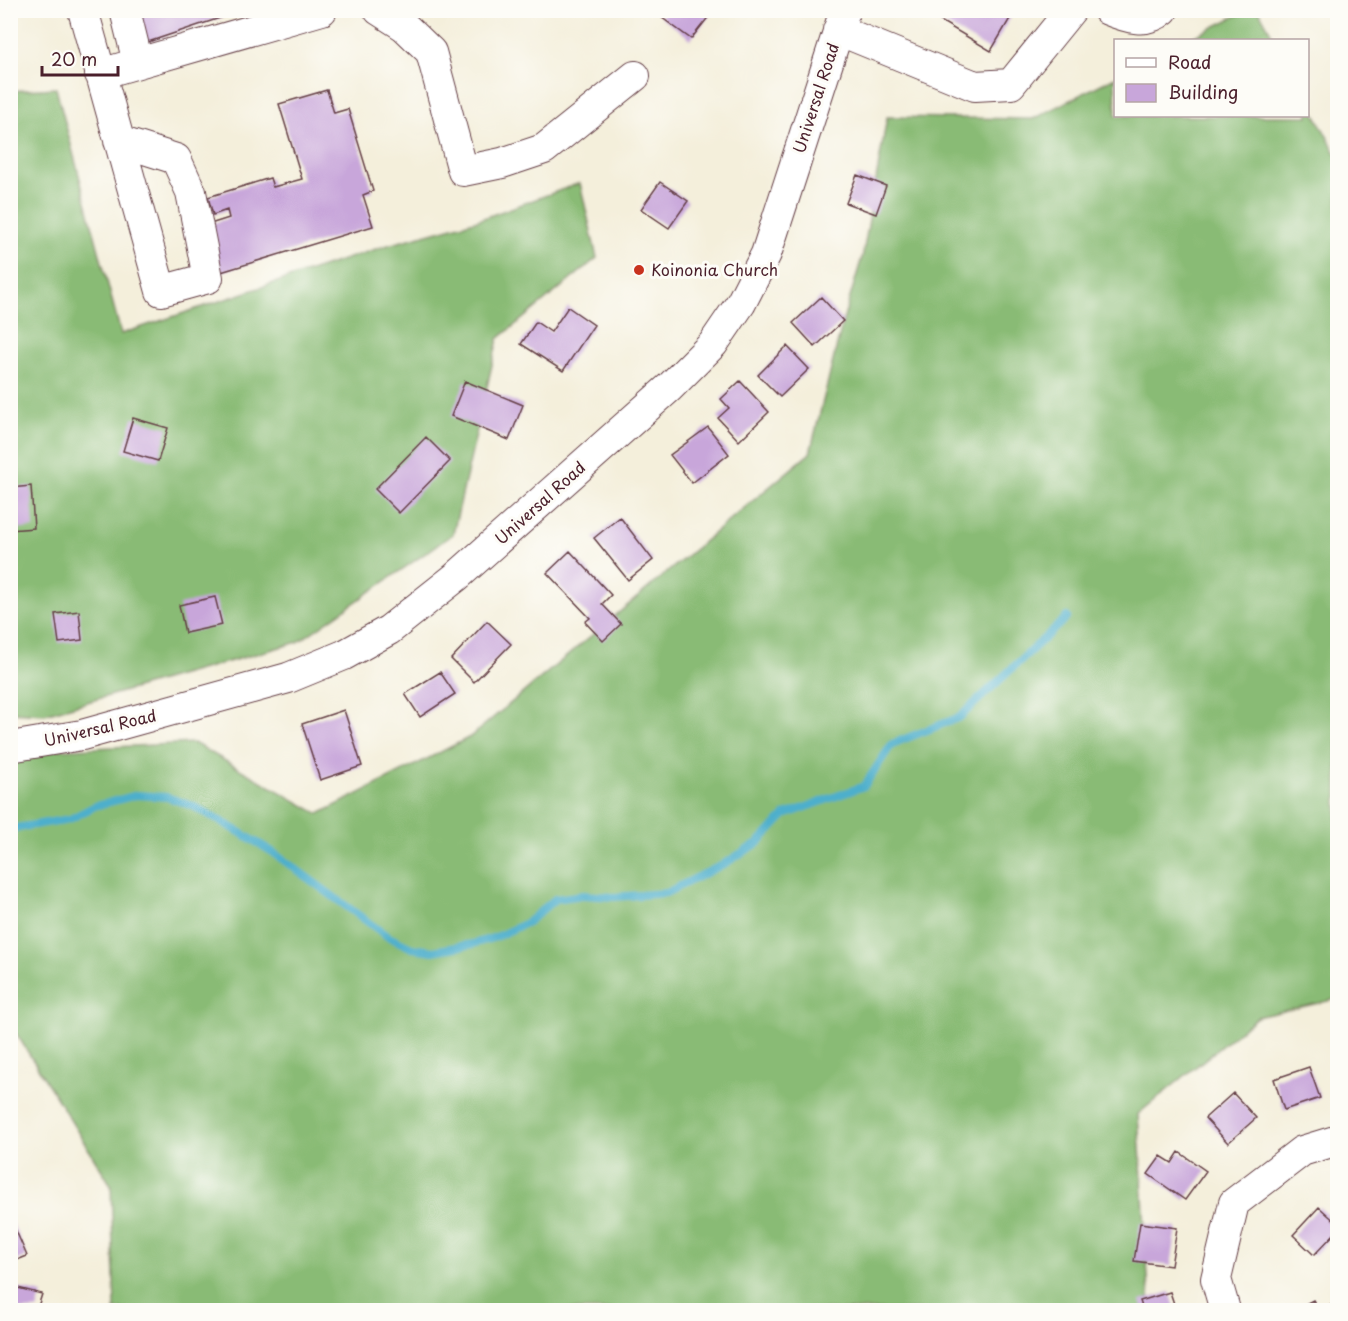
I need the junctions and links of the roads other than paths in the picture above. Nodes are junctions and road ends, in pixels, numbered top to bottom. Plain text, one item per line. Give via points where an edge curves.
1 (83, 10) edge
2 (125, 10) edge
3 (322, 10) edge
4 (379, 10) edge
5 (1071, 10) edge
6 (1108, 10) edge
7 (1163, 10) edge
8 (842, 20) edge
9 (138, 63) junction
10 (100, 74) junction
11 (634, 76) dead end
12 (119, 141) junction
13 (10, 747) edge
14 (1338, 1140) edge
15 (1225, 1311) edge

1 - 10 street
2 - 9 street
3 - 9 street
4 - 11 street via 404,26 431,52 463,171 544,149
5 - 8 street via 1011,84 975,86
6 - 7 street via 1140,19 1154,18
8 - 13 street, Universal Road via 766,254 735,311 712,344 670,387 456,577 389,630 344,655 288,678 82,735
9 - 10 street
10 - 12 street
12 - 12 street via 160,291 208,278 190,192 176,159
14 - 15 street via 1302,1151 1234,1203 1216,1279

